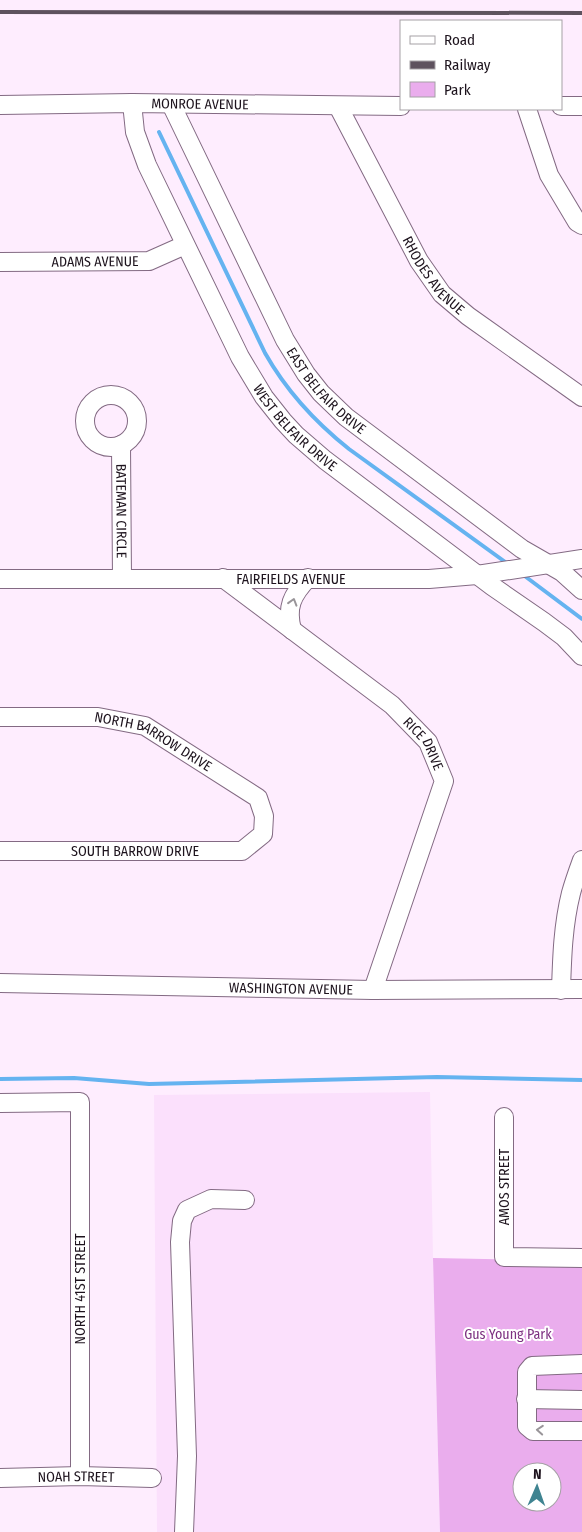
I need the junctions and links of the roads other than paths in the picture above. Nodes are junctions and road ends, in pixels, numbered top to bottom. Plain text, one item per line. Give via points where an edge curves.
1 (132, 103) junction
2 (171, 104) junction
3 (0, 105) edge
4 (338, 106) junction
5 (400, 106) edge
6 (562, 106) edge
7 (582, 106) edge
8 (527, 110) edge
9 (582, 225) edge
10 (185, 244) junction
11 (0, 262) edge
12 (582, 397) edge
13 (121, 445) dead end
14 (582, 559) edge
15 (541, 565) junction
16 (483, 574) junction
17 (0, 578) edge
18 (122, 578) junction
19 (223, 578) junction
20 (308, 578) junction
21 (582, 590) edge
22 (292, 630) junction
23 (582, 656) edge
24 (0, 717) edge
25 (263, 834) joint
26 (0, 851) edge
27 (582, 860) edge
28 (0, 983) edge
29 (582, 989) edge
30 (373, 990) junction
31 (561, 990) junction
32 (0, 1103) edge
33 (504, 1117) dead end
34 (245, 1200) dead end
35 (582, 1258) edge
36 (582, 1364) edge
37 (526, 1399) junction
38 (582, 1400) edge
39 (582, 1431) edge
40 (80, 1476) junction
41 (0, 1478) edge
42 (152, 1478) dead end
43 (184, 1532) edge

1 - 2 street, MONROE AVENUE
1 - 3 street, MONROE AVENUE
1 - 10 street, WEST BELFAIR DRIVE via 137,140
2 - 4 street, MONROE AVENUE
2 - 15 street, EAST BELFAIR DRIVE via 285,340 321,393 346,418
4 - 5 street, MONROE AVENUE
4 - 12 street, RHODES AVENUE via 419,261 442,294
6 - 7 street
8 - 9 street via 549,175 577,222
10 - 11 street, ADAMS AVENUE via 149,261
10 - 16 street, WEST BELFAIR DRIVE via 244,364 283,421 325,460
13 - 18 street, BATEMAN CIRCLE
14 - 15 street, FAIRFIELDS AVENUE
15 - 16 street, FAIRFIELDS AVENUE
15 - 21 street, EAST BELFAIR DRIVE via 562,572
16 - 20 street, FAIRFIELDS AVENUE via 429,579
16 - 23 street, WEST BELFAIR DRIVE via 564,637
17 - 18 street, FAIRFIELDS AVENUE
18 - 19 street, FAIRFIELDS AVENUE
19 - 20 street, FAIRFIELDS AVENUE
19 - 22 street, RICE DRIVE
22 -> 20 street via 290,613 293,598
22 - 30 street, RICE DRIVE via 392,705 428,742 444,781
24 - 25 street, NORTH BARROW DRIVE via 98,717 145,726 258,798 264,816
25 - 26 street, SOUTH BARROW DRIVE via 242,851
27 - 31 street via 566,913
28 - 30 street, WASHINGTON AVENUE
29 - 31 street, WASHINGTON AVENUE
30 - 31 street, WASHINGTON AVENUE
32 - 40 street, NORTH 41ST STREET via 80,1102
33 - 35 street, AMOS STREET via 504,1257
34 - 43 street via 212,1199 187,1210 182,1221 187,1456
36 - 37 street via 532,1366 527,1372
37 - 38 street
39 -> 37 street via 533,1431 527,1426
40 - 41 street, NOAH STREET
40 - 42 street, NOAH STREET

